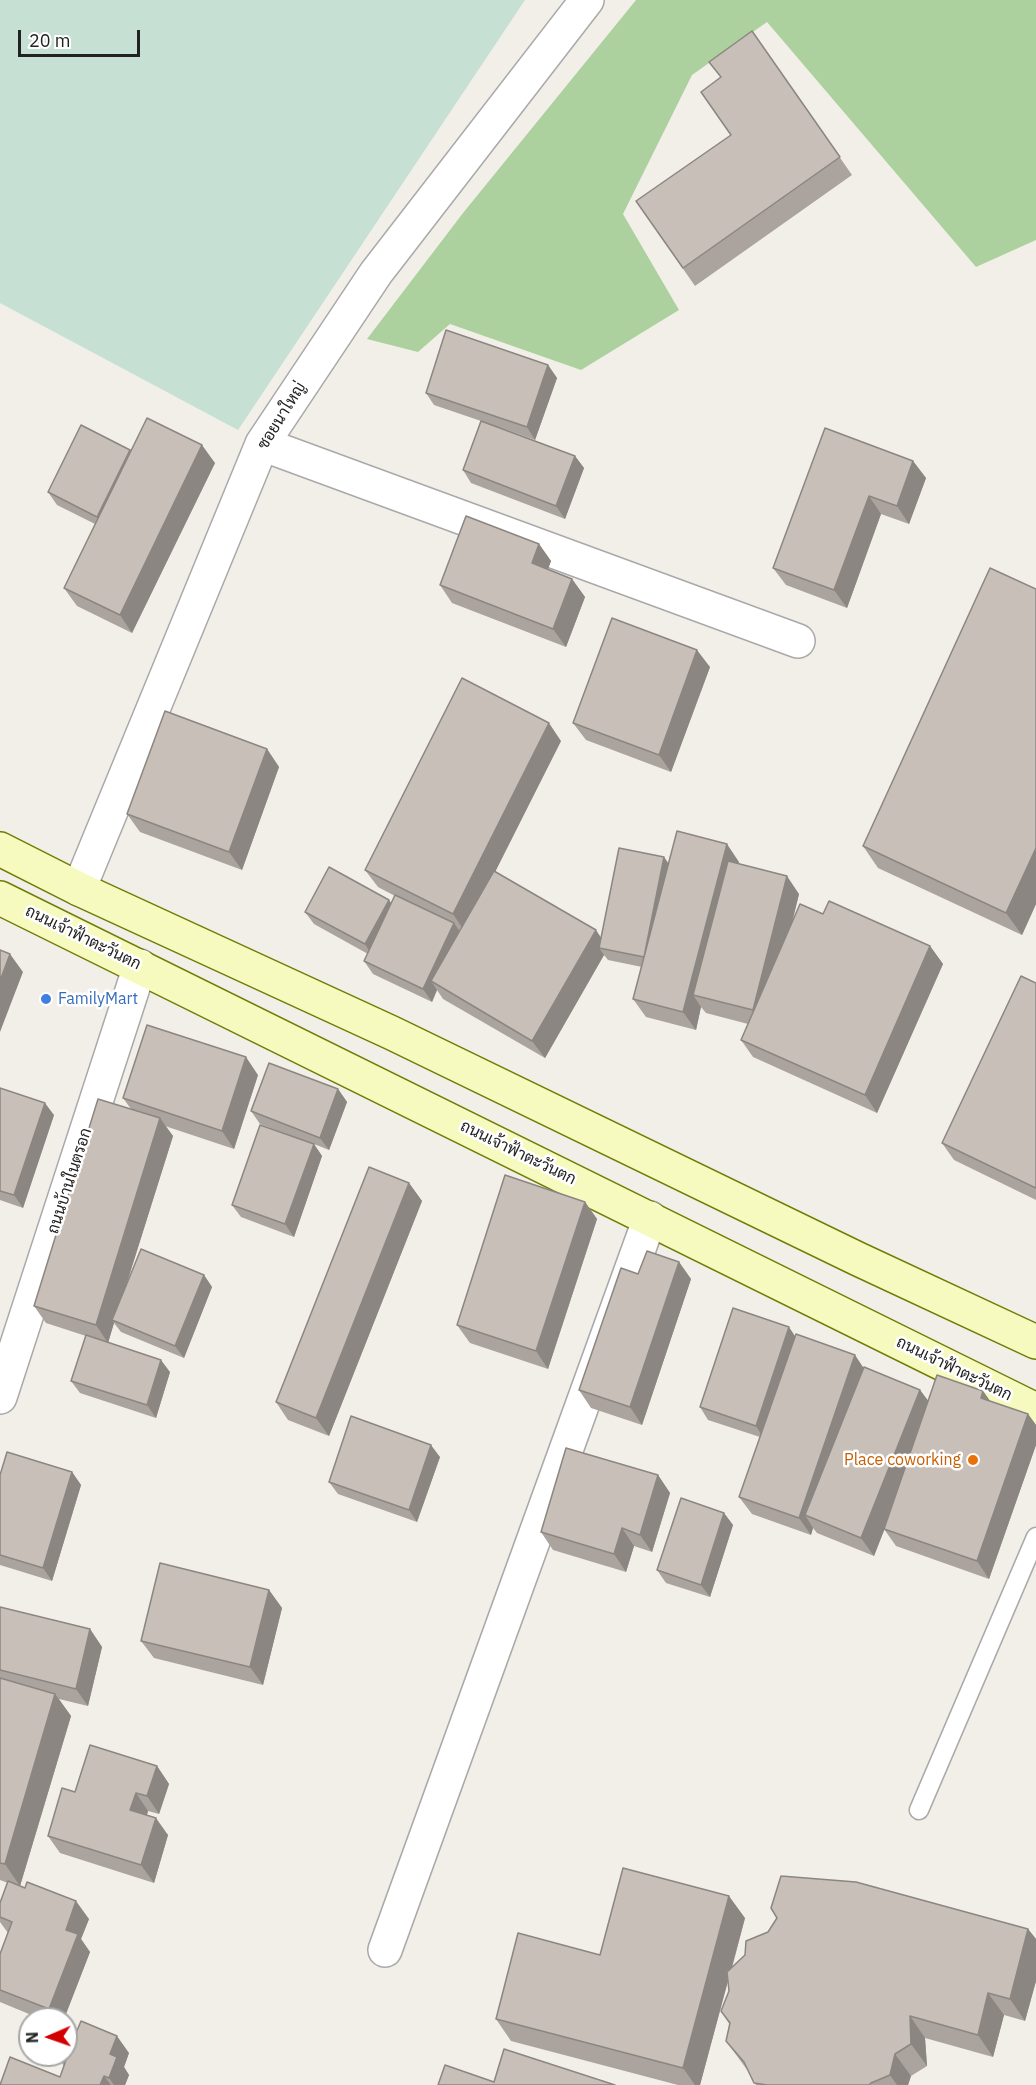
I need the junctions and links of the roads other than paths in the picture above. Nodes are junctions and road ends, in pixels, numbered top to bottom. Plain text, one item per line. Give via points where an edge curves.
1 (587, 0) edge
2 (262, 444) junction
3 (798, 642) dead end
4 (0, 849) edge
5 (79, 889) junction
6 (0, 898) edge
7 (140, 966) junction
8 (650, 1218) junction
9 (1036, 1342) edge
10 (0, 1397) edge
11 (1036, 1410) edge
12 (1036, 1538) edge
13 (919, 1810) dead end
14 (385, 1950) dead end

1 - 2 street, ซอยนาใหญ่ via 376,273
2 - 3 street
2 - 5 street, ซอยนาใหญ่
4 - 5 main road
5 - 9 main road via 392,1033
6 - 7 main road, ถนนเจ้าฟ้าตะวันตก
7 - 8 main road, ถนนเจ้าฟ้าตะวันตก
7 - 10 street, ถนนบ้านในตรอก
8 - 11 main road, ถนนเจ้าฟ้าตะวันตก
8 - 14 street
12 - 13 lane

